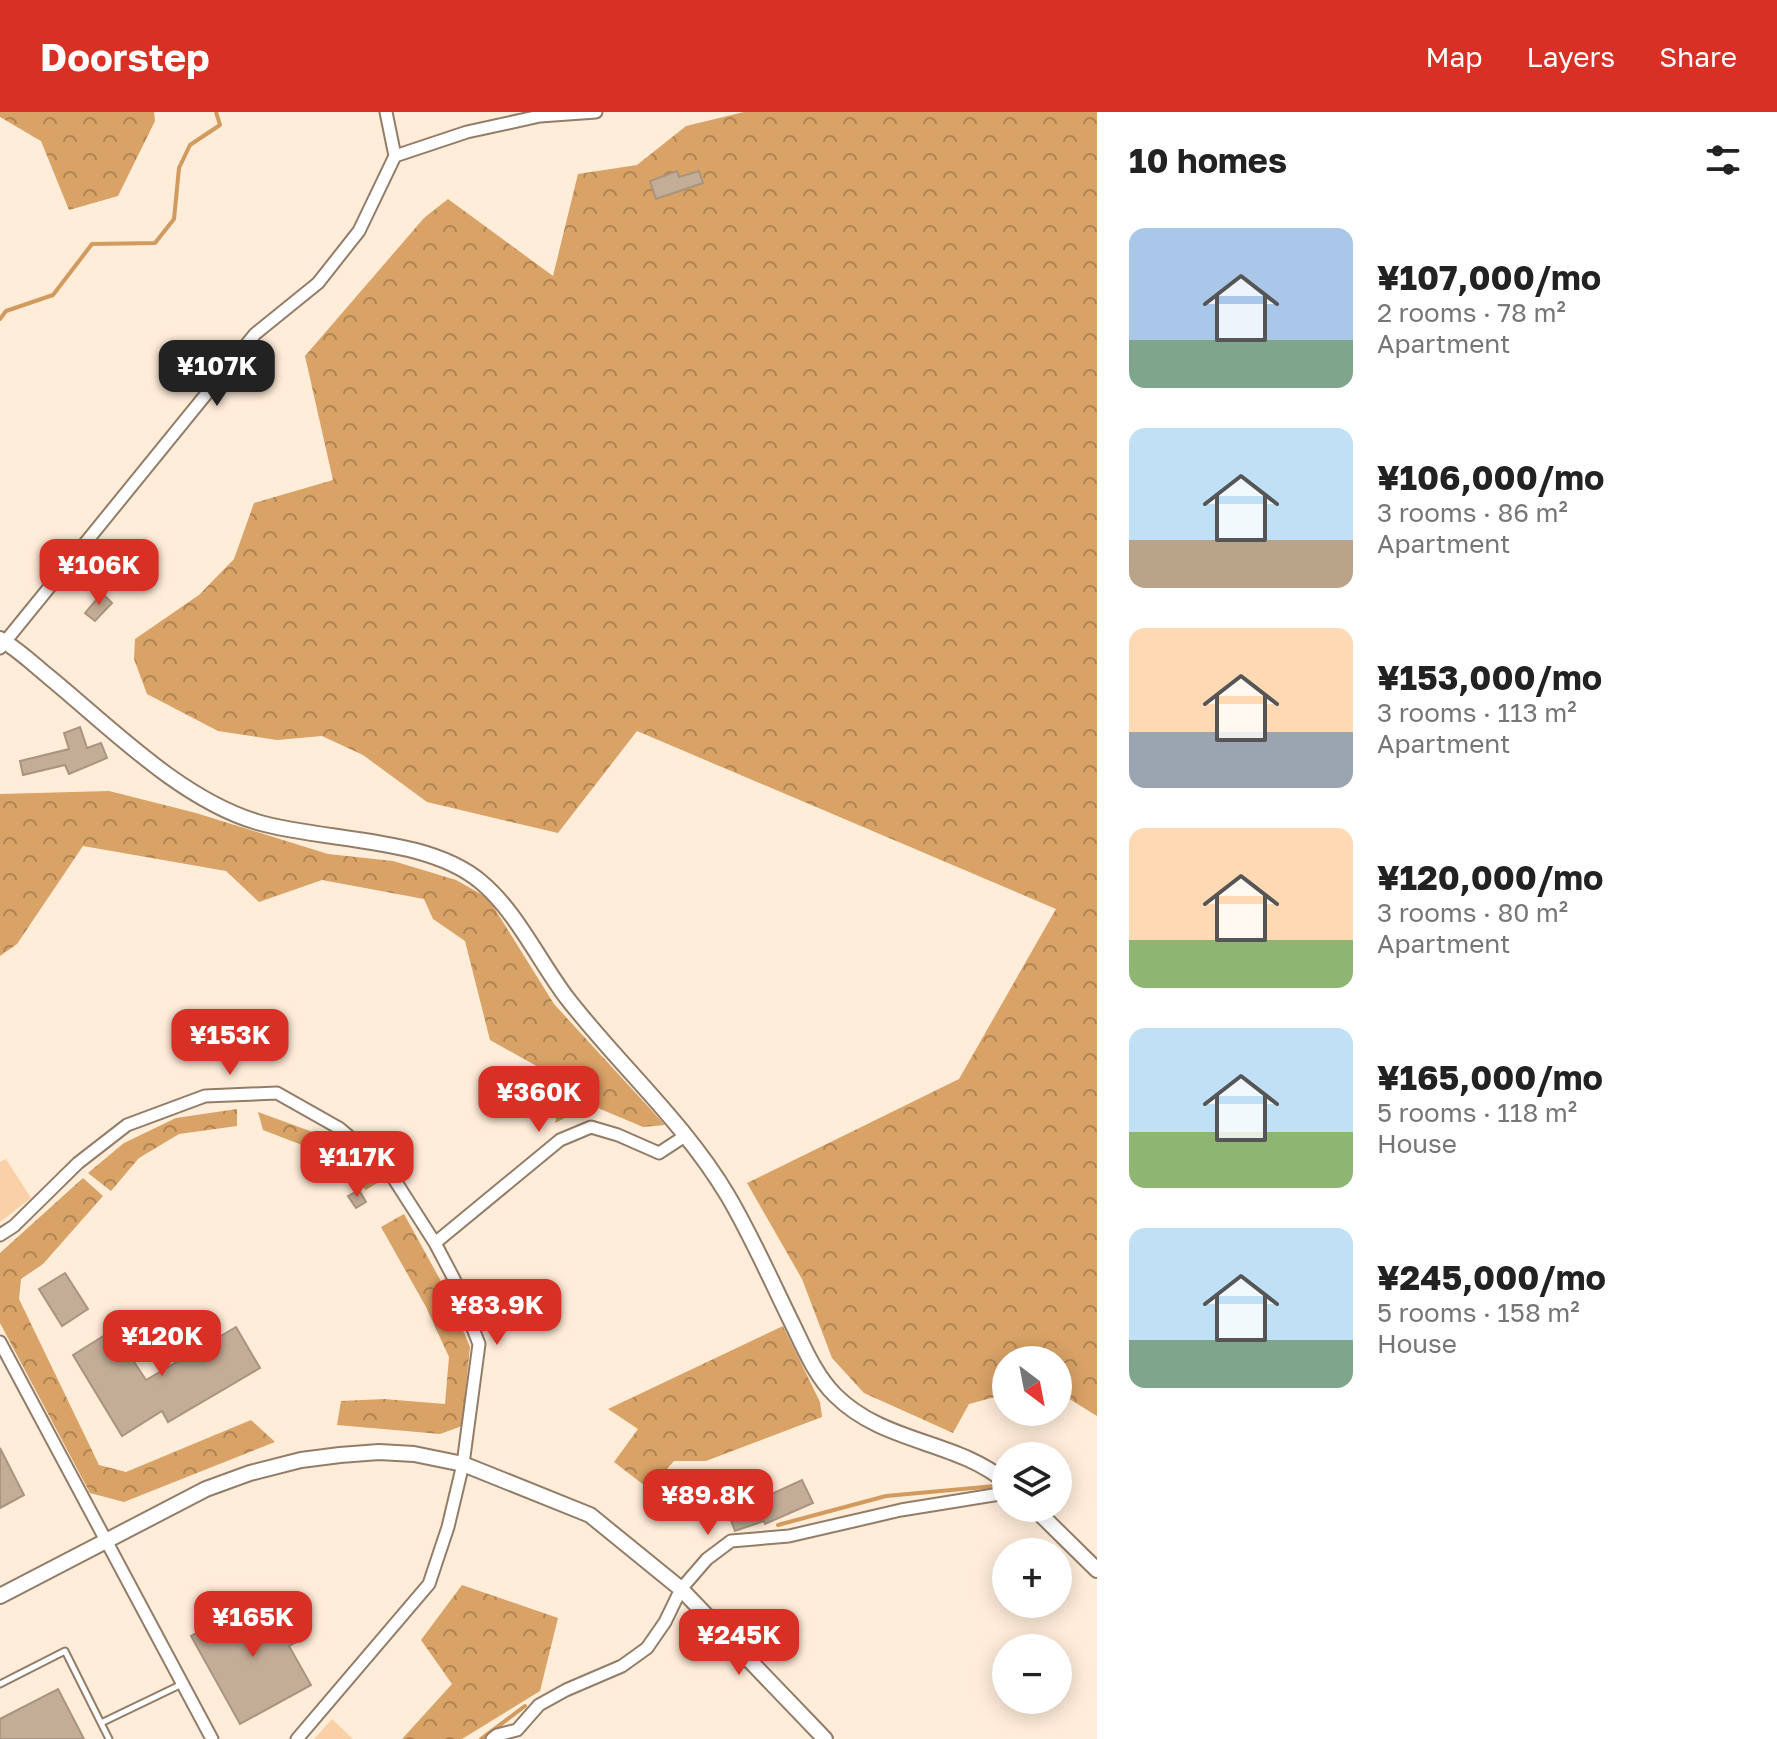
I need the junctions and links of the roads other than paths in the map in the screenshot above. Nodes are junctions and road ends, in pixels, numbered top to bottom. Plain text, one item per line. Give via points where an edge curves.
1 (386, 112) edge
2 (596, 112) edge
3 (395, 156) junction
4 (2, 643) edge
5 (685, 1136) junction
6 (0, 1235) edge
7 (435, 1243) junction
8 (0, 1342) edge
9 (463, 1464) junction
10 (992, 1472) edge
11 (992, 1495) edge
12 (1048, 1522) edge
13 (106, 1541) junction
14 (1097, 1570) edge
15 (681, 1589) junction
16 (0, 1596) edge
17 (0, 1684) edge
18 (182, 1684) junction
19 (101, 1723) junction
20 (520, 1735) edge
21 (109, 1739) edge
22 (212, 1739) edge
23 (297, 1739) edge
24 (492, 1739) edge
25 (825, 1739) edge

1 - 3 street
2 - 3 street via 540,116
3 - 4 street via 359,231 318,283 255,334
4 - 5 street via 164,773 214,804 284,829 411,850 460,866 493,895 567,998
5 - 7 street via 659,1153 591,1127 560,1140
5 - 10 street via 727,1194 812,1365 834,1394 888,1430
6 - 7 street via 127,1125 205,1096 277,1093 339,1128 387,1168
7 - 9 street via 479,1344
8 - 13 street
9 - 13 street via 379,1452 301,1460 206,1489
9 - 15 street via 590,1515
9 - 23 street via 429,1584
11 - 15 street via 789,1536 731,1541
12 - 14 street
13 - 16 street
13 - 18 street
15 - 20 street via 647,1648 622,1666 539,1705
15 - 25 street
17 - 19 lane via 65,1651
18 - 19 lane
18 - 22 street
19 - 21 lane
20 - 24 street

